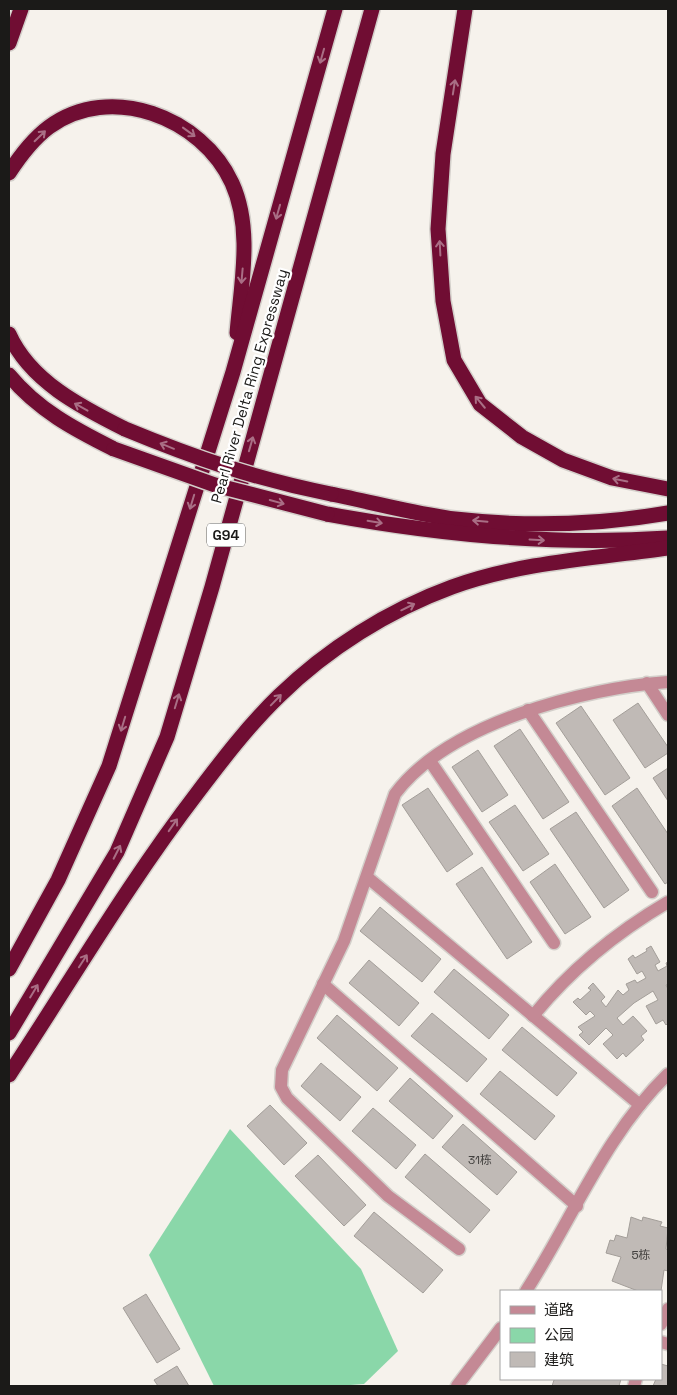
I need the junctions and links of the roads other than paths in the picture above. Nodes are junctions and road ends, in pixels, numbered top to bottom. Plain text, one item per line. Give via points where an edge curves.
1 (20, 9) edge
2 (336, 9) edge
3 (372, 9) edge
4 (466, 9) edge
5 (9, 43) edge
6 (9, 173) edge
7 (9, 334) edge
8 (233, 372) junction
9 (9, 375) edge
10 (668, 488) edge
11 (668, 513) edge
12 (668, 538) edge
13 (668, 548) edge
14 (668, 682) edge
15 (647, 683) junction
16 (528, 710) junction
17 (668, 715) edge
18 (430, 761) junction
19 (367, 876) junction
20 (652, 892) dead end
21 (668, 902) edge
22 (554, 943) dead end
23 (9, 969) edge
24 (324, 984) junction
25 (533, 1016) junction
26 (9, 1033) edge
27 (668, 1074) edge
28 (9, 1075) edge
29 (640, 1105) junction
30 (577, 1206) junction
31 (459, 1249) dead end
32 (527, 1290) edge
33 (668, 1309) edge
34 (662, 1322) edge
35 (500, 1329) edge
36 (458, 1386) edge

1 - 5 highway
2 -> 8 highway, Pearl River Delta Ring Expressway / G94
26 -> 3 highway, Pearl River Delta Ring Expressway / G94 via 118,852 167,737 212,587
10 -> 4 highway via 612,478 563,460 522,437 480,404 454,360 443,301 438,229 443,154
6 -> 8 highway via 23,153 48,128 88,110 125,106 161,115 190,132 217,157 232,183 242,215 244,252
11 -> 7 highway, bridge via 619,521 516,524 453,518 274,482 198,459 125,429 76,404 38,374
8 -> 23 highway, Pearl River Delta Ring Expressway / G94 via 109,766 58,880
9 -> 12 highway, bridge via 38,405 57,419 114,449 215,485 327,514 515,539 571,542
28 -> 13 highway via 177,819 250,727 316,664 359,633 406,607 453,587 506,572
14 - 15 street
15 - 16 street via 586,693
15 - 17 street
16 - 18 street via 477,733
16 - 20 street
18 - 19 street via 408,776 395,794
18 - 22 street
19 - 24 street via 344,941
19 - 25 street
21 - 25 street via 590,956
24 - 30 street
24 - 31 street via 282,1070 283,1093 388,1196
25 - 29 street
27 - 29 street
29 - 30 street via 600,1160
30 - 32 street
33 - 34 street
35 - 36 street

